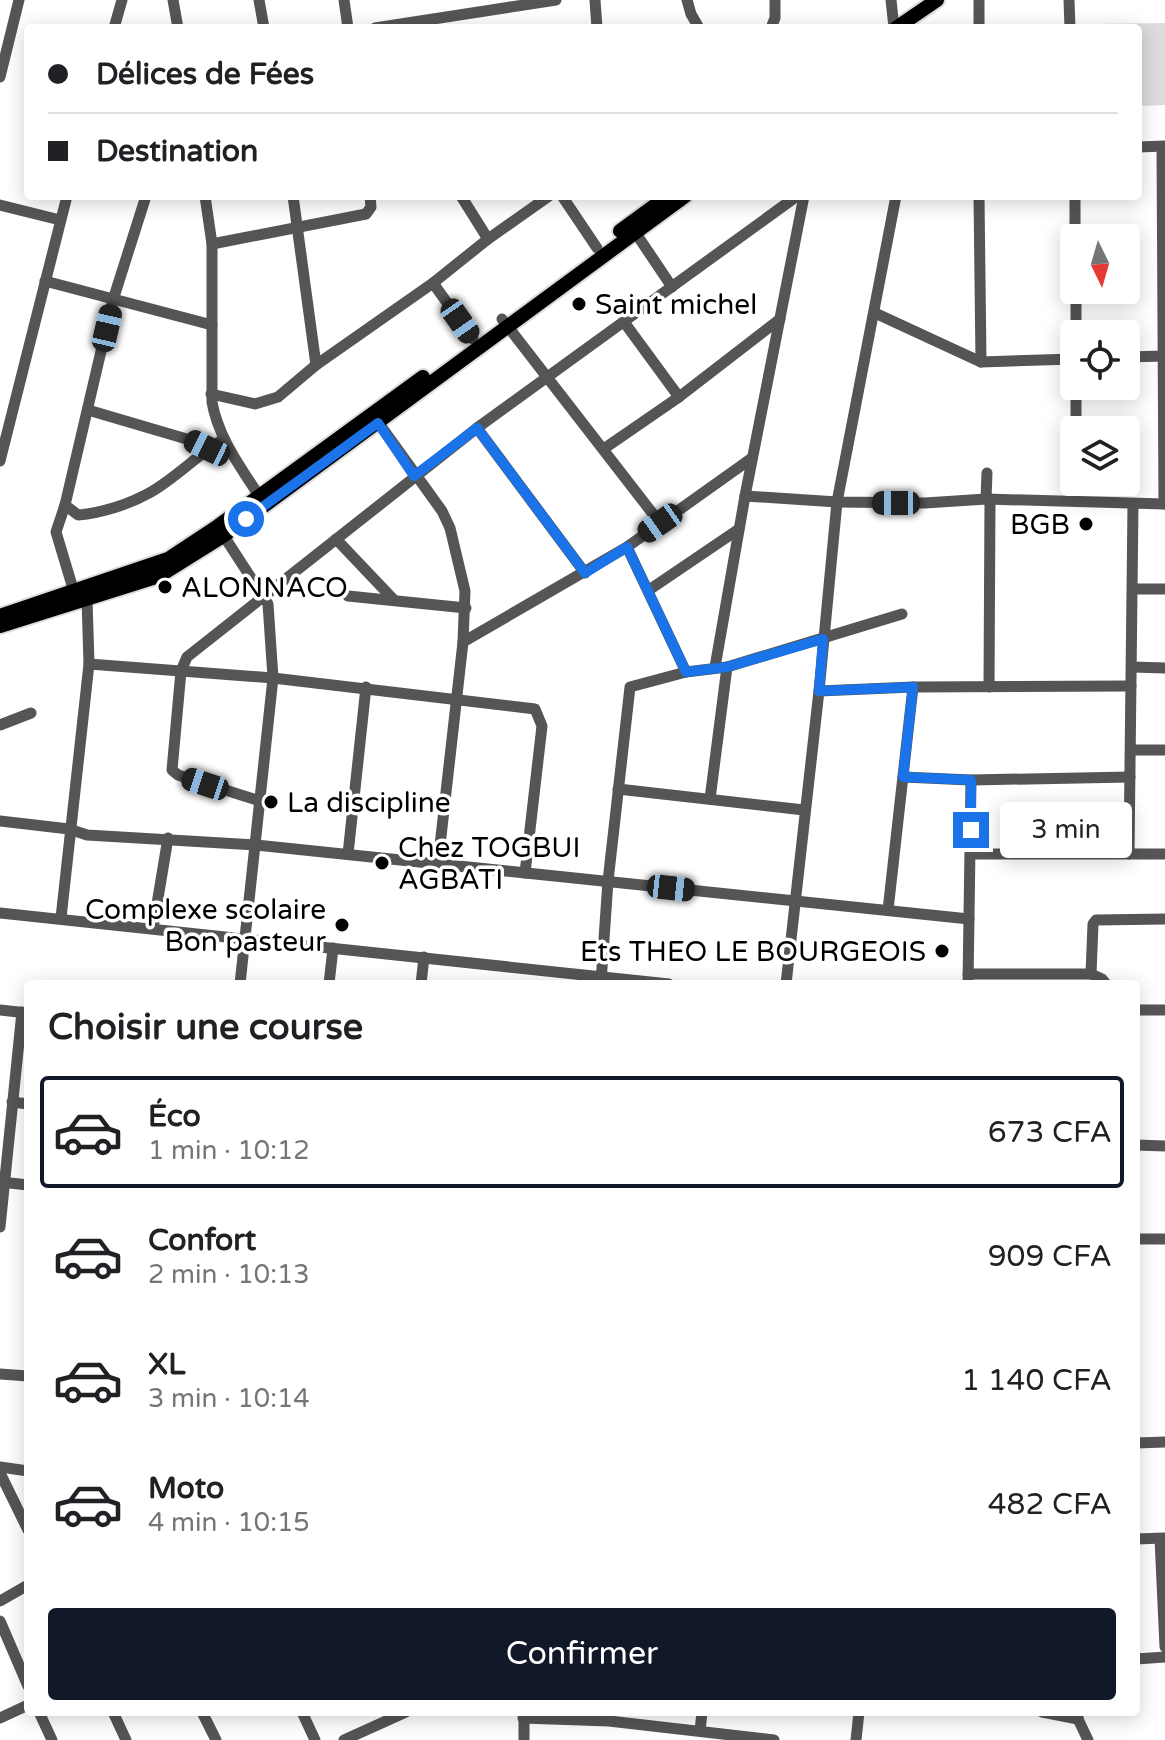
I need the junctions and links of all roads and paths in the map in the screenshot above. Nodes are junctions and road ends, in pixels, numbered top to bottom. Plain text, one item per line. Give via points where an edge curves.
1 (19, 0) edge
2 (122, 0) edge
3 (173, 0) edge
4 (259, 0) edge
5 (344, 0) edge
6 (556, 0) edge
7 (595, 0) edge
8 (687, 0) edge
9 (775, 0) edge
10 (891, 0) edge
11 (937, 0) edge
12 (951, 0) edge
13 (979, 0) edge
14 (1069, 0) edge
15 (115, 24) edge
16 (177, 24) edge
17 (263, 24) edge
18 (347, 24) edge
19 (428, 24) edge
20 (597, 24) edge
21 (697, 24) edge
22 (773, 24) edge
23 (894, 24) edge
24 (917, 24) edge
25 (979, 24) edge
26 (1070, 24) edge
27 (0, 77) edge
28 (1164, 146) edge
29 (1142, 147) edge
30 (66, 200) edge
31 (145, 200) edge
32 (206, 200) edge
33 (294, 200) edge
34 (370, 200) edge
35 (464, 200) edge
36 (543, 200) edge
37 (565, 200) edge
38 (663, 200) edge
39 (679, 200) edge
40 (792, 200) edge
41 (803, 200) edge
42 (895, 200) edge
43 (979, 200) edge
44 (1075, 200) edge
45 (0, 205) edge
46 (60, 220) junction
47 (1075, 224) edge
48 (299, 229) junction
49 (635, 232) junction
50 (488, 239) junction
51 (212, 244) junction
52 (597, 248) junction
53 (45, 281) junction
54 (433, 283) junction
55 (672, 287) junction
56 (113, 300) junction
57 (875, 313) junction
58 (780, 319) junction
59 (624, 322) junction
60 (505, 323) junction
61 (212, 325) junction
62 (473, 339) junction
63 (1164, 356) edge
64 (1140, 357) edge
65 (1060, 359) edge
66 (981, 362) junction
67 (316, 365) junction
68 (548, 377) junction
69 (211, 394) junction
70 (679, 397) junction
71 (88, 410) junction
72 (375, 419) junction
73 (477, 428) junction
74 (224, 439) junction
75 (207, 448) junction
76 (605, 448) junction
77 (752, 458) junction
78 (0, 461) edge
79 (987, 473) dead end
80 (414, 476) junction
81 (259, 496) junction
82 (745, 496) junction
83 (1075, 496) edge
84 (988, 499) junction
85 (1075, 501) junction
86 (837, 502) junction
87 (1133, 504) junction
88 (1165, 504) edge
89 (65, 505) junction
90 (660, 523) junction
91 (739, 529) junction
92 (220, 531) junction
93 (336, 539) junction
94 (627, 547) junction
95 (585, 573) junction
96 (1133, 589) junction
97 (1165, 589) edge
98 (649, 590) junction
99 (80, 595) junction
100 (263, 595) junction
101 (348, 596) dead end
102 (394, 601) junction
103 (466, 608) junction
104 (902, 614) dead end
105 (0, 616) edge
106 (0, 626) edge
107 (823, 639) junction
108 (463, 642) junction
109 (89, 664) junction
110 (721, 667) junction
111 (1132, 667) junction
112 (1165, 668) edge
113 (181, 671) junction
114 (686, 672) junction
115 (273, 678) junction
116 (1131, 686) junction
117 (366, 687) junction
118 (913, 687) junction
119 (989, 687) junction
120 (819, 691) junction
121 (456, 697) junction
122 (31, 713) dead end
123 (0, 725) edge
124 (1131, 750) junction
125 (1165, 750) edge
126 (903, 777) junction
127 (1130, 777) junction
128 (971, 780) junction
129 (618, 789) junction
130 (710, 799) junction
131 (260, 801) junction
132 (804, 810) junction
133 (0, 821) edge
134 (69, 829) junction
135 (168, 838) junction
136 (256, 845) junction
137 (348, 854) junction
138 (971, 854) junction
139 (1129, 854) junction
140 (1165, 854) edge
141 (438, 863) junction
142 (525, 873) junction
143 (608, 881) junction
144 (795, 901) junction
145 (888, 910) junction
146 (0, 913) edge
147 (61, 918) junction
148 (969, 919) junction
149 (1165, 919) edge
150 (153, 928) junction
151 (244, 940) junction
152 (333, 948) junction
153 (424, 957) junction
154 (1091, 974) junction
155 (968, 979) edge
156 (1016, 979) edge
157 (240, 980) edge
158 (329, 980) edge
159 (421, 980) edge
160 (601, 980) edge
161 (786, 980) edge
162 (1103, 980) edge
163 (0, 1010) edge
164 (1140, 1010) edge
165 (1165, 1010) edge
166 (24, 1012) edge
167 (24, 1019) edge
168 (12, 1102) junction
169 (24, 1104) edge
170 (5, 1121) edge
171 (1140, 1145) edge
172 (1165, 1146) edge
173 (2, 1182) edge
174 (24, 1185) edge
175 (0, 1227) edge
176 (1140, 1239) edge
177 (1165, 1239) edge
178 (0, 1374) edge
179 (24, 1376) edge
180 (1165, 1442) edge
181 (1140, 1443) edge
182 (0, 1467) edge
183 (24, 1470) edge
184 (0, 1473) edge
185 (24, 1522) edge
186 (1162, 1538) edge
187 (1140, 1539) edge
188 (24, 1587) edge
189 (0, 1601) edge
190 (0, 1621) edge
191 (1165, 1647) edge
192 (1165, 1657) edge
193 (1140, 1659) edge
194 (24, 1677) edge
195 (24, 1707) edge
196 (41, 1716) edge
197 (115, 1716) edge
198 (204, 1716) edge
199 (304, 1716) edge
200 (395, 1716) edge
201 (524, 1716) edge
202 (610, 1716) edge
203 (702, 1716) edge
204 (859, 1716) edge
205 (1078, 1716) edge
206 (0, 1718) edge
207 (700, 1731) junction
208 (521, 1739) edge
209 (52, 1740) edge
210 (126, 1740) edge
211 (216, 1740) edge
212 (315, 1740) edge
213 (344, 1740) edge
214 (771, 1740) edge
215 (856, 1740) edge
216 (1088, 1740) edge

1 - 27 street
2 - 15 street
3 - 16 street
4 - 17 street
5 - 18 street
6 - 19 street
7 - 20 street
8 - 21 street
9 - 22 street
10 - 23 street
11 - 24 main road
12 - 24 main road
13 - 25 street
14 - 26 street
28 - 29 street
28 - 63 street
30 - 46 street
31 - 56 street
32 - 51 street
33 - 48 street
34 - 48 street via 366,214
35 - 50 street
36 - 50 street
37 - 52 street
38 - 52 main road
39 - 49 main road
40 - 55 street
41 - 58 street
42 - 57 street
43 - 66 street
44 - 47 street
45 - 46 street
46 - 53 street
48 - 51 street
48 - 67 street
49 - 55 street
49 - 60 main road
50 - 54 street
51 - 61 street
52 - 60 main road
53 - 56 street
53 - 78 street
54 - 62 street
54 - 67 street
55 - 59 street
56 - 61 street
56 - 71 street
57 - 66 street
57 - 86 street
58 - 70 street
58 - 77 street
59 - 68 street
59 - 70 street
60 - 62 main road
60 - 68 street
60 - 72 main road
61 - 69 street
62 - 72 main road
63 - 64 street
63 - 88 street
65 - 66 street
67 - 69 street via 267,401 255,404
68 - 73 street
68 - 76 street
69 - 74 street
70 - 76 street
71 - 75 street
71 - 89 street
72 - 80 street
72 - 81 main road
72 - 92 main road
73 - 80 street
73 - 95 street
74 - 75 street
74 - 81 street
75 - 89 street via 151,492 78,515
76 - 90 street
77 - 82 street
77 - 90 street
79 - 84 street
80 - 93 street
80 - 103 street via 450,528
81 - 92 main road
82 - 86 street
82 - 91 street
83 - 85 street
84 - 85 street
84 - 86 street
84 - 119 street
85 - 87 street
86 - 107 street
87 - 88 street
87 - 96 street
89 - 99 street via 56,532
90 - 94 street
91 - 98 street
91 - 110 street
92 - 99 main road
92 - 100 street
93 - 100 street
93 - 102 street
94 - 95 street
94 - 98 street
95 - 108 street
96 - 97 street
96 - 111 street
98 - 114 street
99 - 105 main road
99 - 106 main road
99 - 109 street
100 - 113 street via 187,657
100 - 115 street via 270,614
101 - 102 street
102 - 103 street
103 - 108 street
104 - 107 street
107 - 110 street
107 - 120 street
108 - 121 street
109 - 113 street
109 - 134 street
110 - 114 street
110 - 130 street
111 - 112 street
111 - 116 street
113 - 115 street
113 - 131 street via 172,770
114 - 129 street via 630,687
115 - 117 street
115 - 131 street
116 - 119 street
116 - 124 street
117 - 121 street
117 - 137 street
118 - 119 street
118 - 120 street
118 - 126 street
120 - 132 street
121 - 141 street
121 - 142 street via 535,709 539,716
122 - 123 street
124 - 125 street
124 - 127 street
126 - 128 street
126 - 145 street
127 - 128 street
127 - 139 street
128 - 138 street
129 - 130 street
129 - 143 street
130 - 132 street
131 - 136 street
132 - 144 street
133 - 134 street
134 - 135 street via 87,835
134 - 147 street
135 - 136 street
135 - 150 street
136 - 137 street
136 - 151 street
137 - 141 street
138 - 139 street
138 - 148 street
139 - 140 street
141 - 142 street
142 - 143 street
143 - 144 street
143 - 160 street
144 - 145 street
144 - 161 street
145 - 148 street
146 - 147 street
147 - 150 street
148 - 155 street
149 - 154 street via 1096,920
150 - 151 street
151 - 152 street
151 - 157 street
152 - 153 street
152 - 158 street
153 - 159 street
153 - 160 street
154 - 156 street
154 - 162 street
155 - 156 street
163 - 166 street
164 - 165 street
167 - 168 street
168 - 169 street
168 - 170 street
170 - 173 street
171 - 172 street
173 - 174 street
173 - 175 street
176 - 177 street
178 - 179 street
180 - 181 street
182 - 183 street
184 - 185 street
186 - 187 street
186 - 191 street
188 - 189 street
190 - 194 street
192 - 193 street
195 - 206 street
196 - 209 street
197 - 210 street
198 - 211 street
199 - 212 street
200 - 213 street
201 - 208 street
202 - 207 street
203 - 207 street
204 - 215 street
205 - 216 street
207 - 214 street

